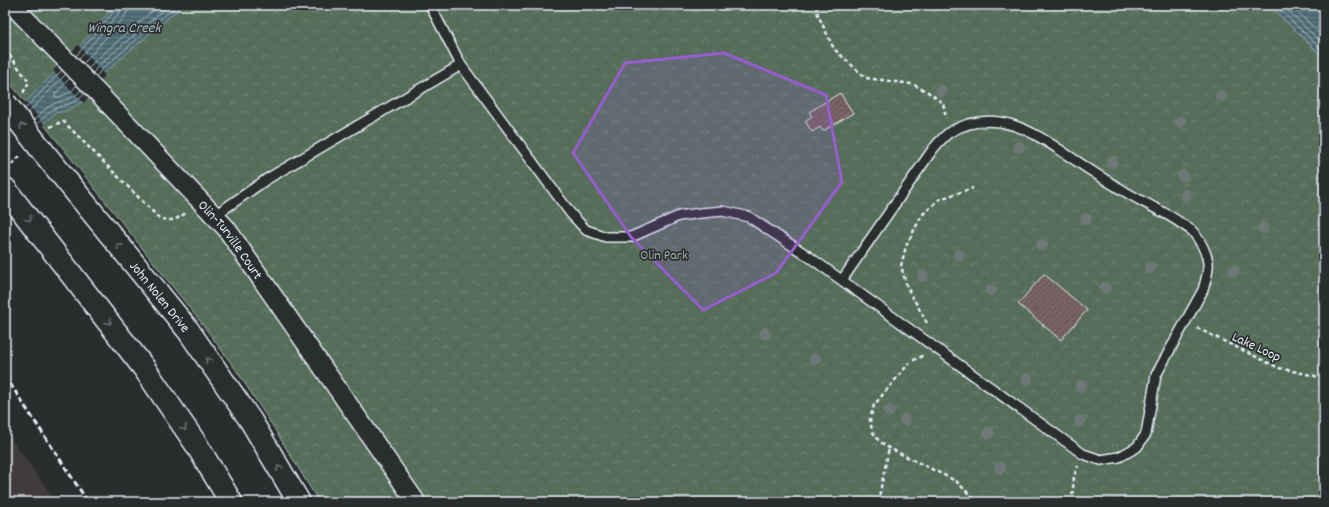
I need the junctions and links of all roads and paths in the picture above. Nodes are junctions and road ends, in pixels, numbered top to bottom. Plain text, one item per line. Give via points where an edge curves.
1 (12, 5) edge
2 (430, 5) edge
3 (816, 5) edge
4 (5, 49) edge
5 (461, 65) junction
6 (14, 98) edge
7 (51, 126) dead end
8 (950, 132) junction
9 (5, 189) edge
10 (187, 212) dead end
11 (214, 216) junction
12 (842, 280) junction
13 (1186, 322) junction
14 (1324, 378) edge
15 (889, 448) dead end
16 (1083, 454) junction
17 (231, 502) edge
18 (299, 502) edge
19 (416, 502) edge
20 (878, 502) edge
21 (1072, 502) edge

1 - 11 street, Olin-Turville Court
2 - 5 lane
3 - 8 path via 834,49 866,78 912,84 928,92 943,104
4 - 6 path via 29,82
5 - 11 lane via 267,179
5 - 12 lane via 571,214 586,230 606,237 630,237 679,216 723,211 748,217
18 -> 6 main road, John Nolen Drive, bridge via 251,421 188,330 40,148
7 - 10 path via 63,121 159,218 167,221 176,220
8 - 12 lane via 933,149
8 - 13 lane via 974,122 993,121 1016,125 1039,136 1093,173 1171,216 1193,232 1203,248 1208,263 1203,290
9 -> 17 main road via 144,368 196,444
11 - 19 street, Olin-Turville Court via 226,228
12 - 16 lane
13 - 14 path, Lake Loop via 1279,368
13 - 16 lane via 1156,375 1146,434 1137,447 1119,457 1101,460
15 - 20 path
16 - 21 path via 1074,476

